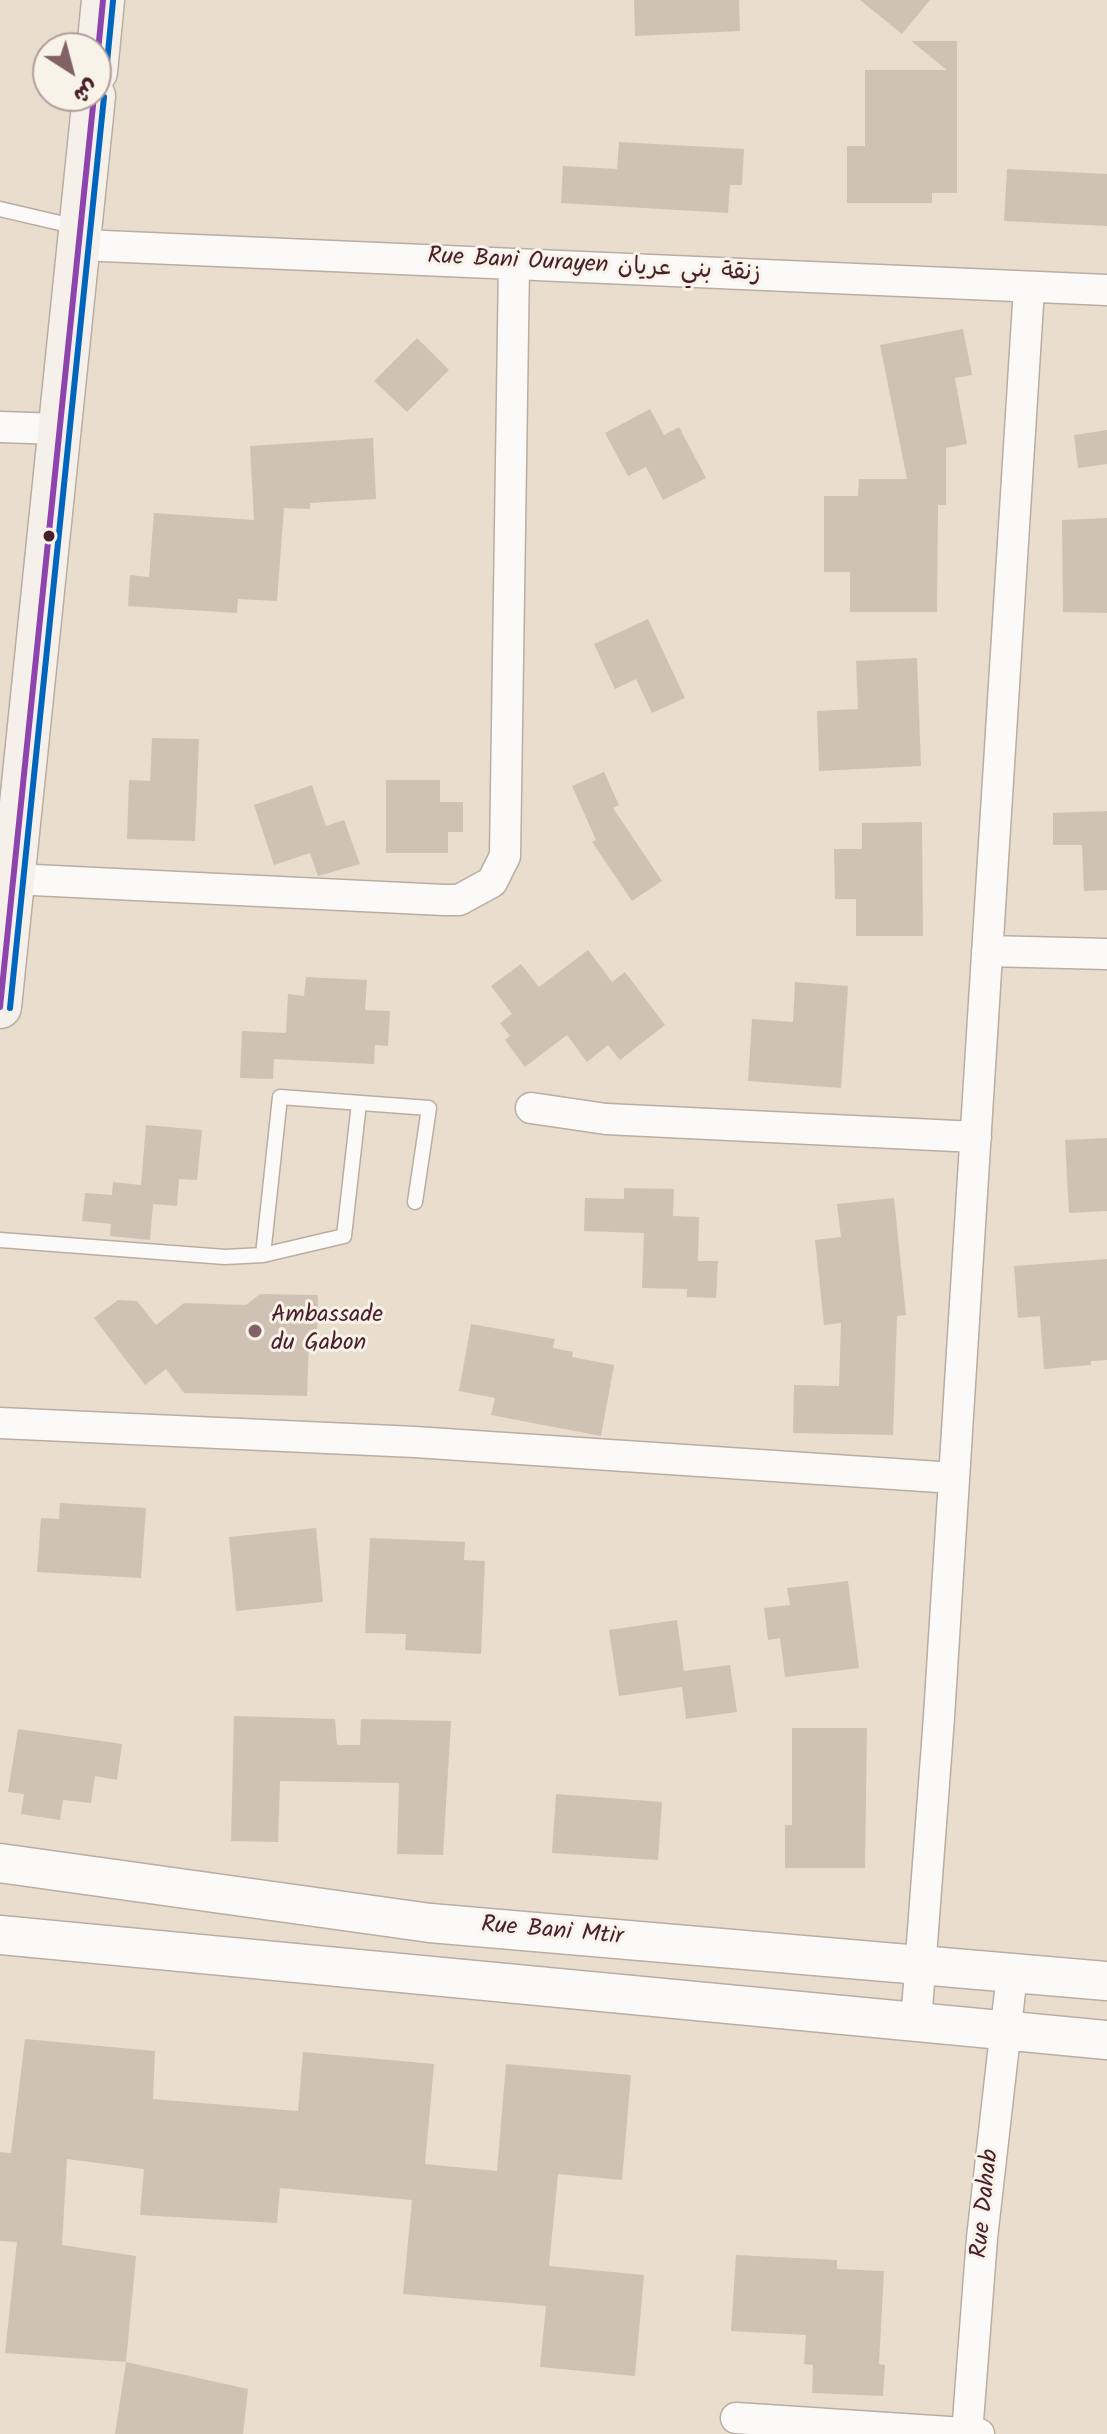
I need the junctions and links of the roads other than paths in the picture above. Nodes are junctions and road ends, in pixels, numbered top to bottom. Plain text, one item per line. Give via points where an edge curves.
1 (103, 0) edge
2 (100, 32) edge
3 (93, 112) edge
4 (0, 209) edge
5 (81, 237) junction
6 (514, 264) junction
7 (1029, 288) junction
8 (1107, 290) edge
9 (0, 427) edge
10 (60, 429) junction
11 (13, 879) junction
12 (987, 951) junction
13 (1107, 954) edge
14 (0, 1007) edge
15 (359, 1103) junction
16 (531, 1108) dead end
17 (976, 1137) junction
18 (415, 1202) dead end
19 (0, 1240) edge
20 (263, 1255) junction
21 (0, 1423) edge
22 (954, 1478) junction
23 (0, 1863) edge
24 (0, 1935) edge
25 (920, 1963) junction
26 (1012, 1974) junction
27 (1107, 1981) edge
28 (916, 2023) junction
29 (1004, 2033) junction
30 (1107, 2040) edge
31 (736, 2418) dead end
32 (967, 2434) edge
33 (979, 2434) edge

1 - 2 main road
3 - 5 main road
4 - 5 lane
5 - 6 street, Rue Bani Ourayen زنقة بني عريان
5 - 10 main road
6 - 7 street, Rue Bani Ourayen زنقة بني عريان
6 - 11 street via 505,856 492,882 459,900 444,900
7 - 8 street, Rue Bani Ourayen زنقة بني عريان
7 - 12 street
9 - 10 street
10 - 11 main road
11 - 14 main road
12 - 13 street
12 - 17 street
15 - 18 lane via 429,1108
15 - 20 lane via 344,1236
15 - 20 lane via 280,1097
16 - 17 street via 606,1119
17 - 22 street
19 - 20 lane via 225,1257
21 - 22 street via 415,1442
22 - 25 street
23 - 25 street, Rue Bani Mtir via 430,1923
24 - 28 street
25 - 26 street, Rue Bani Mtir
25 - 28 street
26 - 27 street, Rue Bani Mtir
26 - 29 street, Rue Dahab
28 - 29 street
29 - 30 street
29 - 32 street, Rue Dahab
31 - 32 street
32 - 33 street

